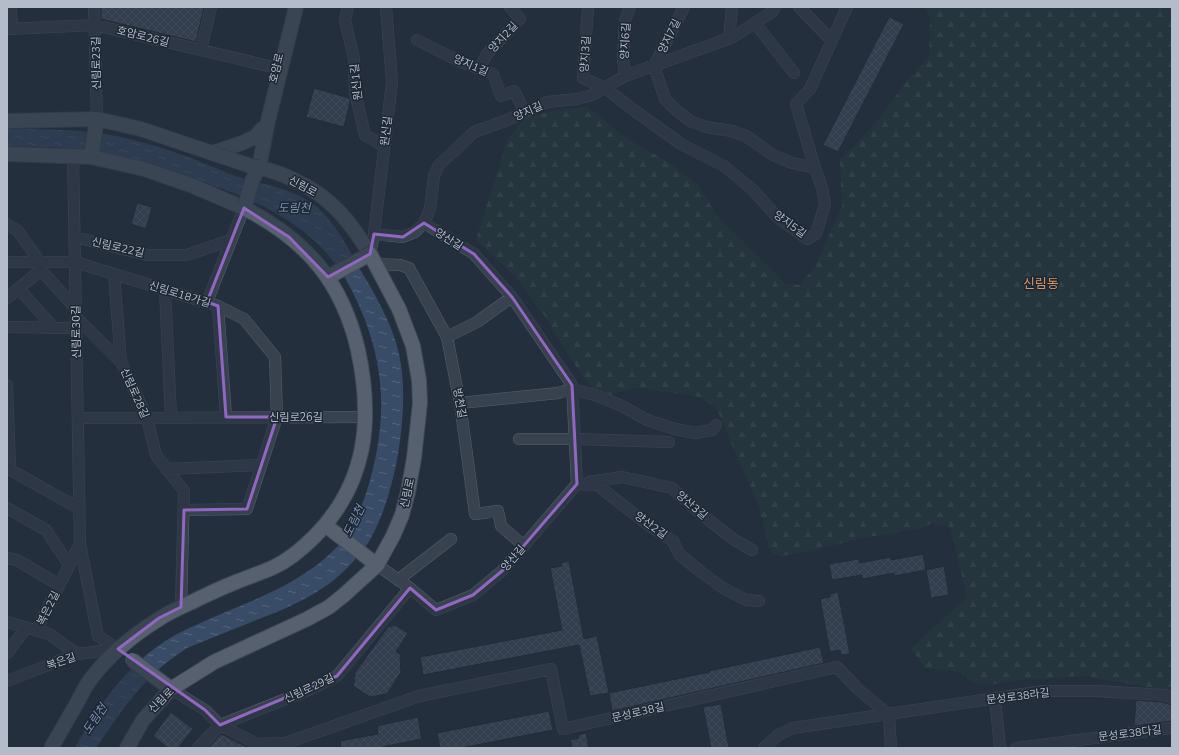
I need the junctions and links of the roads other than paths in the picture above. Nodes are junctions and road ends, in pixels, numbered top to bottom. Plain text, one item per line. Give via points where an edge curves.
1 (11, 7) edge
2 (94, 7) edge
3 (211, 7) edge
4 (291, 7) edge
5 (296, 7) edge
6 (348, 7) edge
7 (386, 7) edge
8 (510, 7) edge
9 (588, 7) edge
10 (630, 7) edge
11 (684, 7) edge
12 (732, 7) edge
13 (775, 7) edge
14 (799, 7) edge
15 (847, 7) edge
16 (755, 23) junction
17 (95, 24) junction
18 (9, 29) edge
19 (729, 39) junction
20 (417, 40) dead end
21 (832, 41) junction
22 (201, 50) junction
23 (654, 66) junction
24 (276, 68) junction
25 (479, 69) junction
26 (794, 73) dead end
27 (625, 76) junction
28 (605, 88) junction
29 (525, 112) junction
30 (97, 119) junction
31 (7, 121) edge
32 (264, 130) junction
33 (384, 146) junction
34 (212, 153) junction
35 (7, 154) edge
36 (91, 155) junction
37 (73, 156) junction
38 (815, 168) junction
39 (255, 171) junction
40 (282, 175) junction
41 (244, 206) junction
42 (424, 223) junction
43 (7, 224) edge
44 (374, 234) junction
45 (75, 237) junction
46 (231, 240) junction
47 (373, 259) junction
48 (7, 262) edge
49 (75, 262) junction
50 (41, 266) junction
51 (114, 274) junction
52 (328, 277) junction
53 (19, 289) junction
54 (165, 289) junction
55 (512, 297) junction
56 (7, 298) edge
57 (207, 302) junction
58 (218, 306) junction
59 (76, 318) junction
60 (7, 327) edge
61 (54, 328) junction
62 (447, 337) junction
63 (122, 362) junction
64 (7, 385) edge
65 (572, 389) junction
66 (460, 403) junction
67 (226, 417) junction
68 (277, 417) junction
69 (366, 417) junction
70 (78, 418) junction
71 (147, 418) junction
72 (171, 418) junction
73 (716, 425) dead end
74 (519, 439) dead end
75 (575, 439) junction
76 (669, 442) dead end
77 (261, 465) junction
78 (9, 469) edge
79 (166, 469) junction
80 (576, 484) junction
81 (7, 508) edge
82 (80, 509) junction
83 (184, 510) junction
84 (325, 526) junction
85 (451, 539) dead end
86 (80, 544) junction
87 (524, 546) junction
88 (752, 550) dead end
89 (7, 558) edge
90 (377, 565) junction
91 (69, 566) junction
92 (398, 580) junction
93 (59, 585) junction
94 (410, 588) junction
95 (759, 601) dead end
96 (181, 607) junction
97 (7, 622) edge
98 (31, 629) junction
99 (118, 649) junction
100 (7, 653) edge
101 (77, 654) junction
102 (7, 681) edge
103 (171, 689) junction
104 (995, 698) junction
105 (1172, 698) edge
106 (888, 715) junction
107 (220, 725) junction
108 (1172, 728) edge
109 (51, 748) edge
110 (127, 748) edge
111 (198, 748) edge
112 (764, 748) edge
113 (892, 748) edge
114 (1000, 748) edge
115 (1016, 748) edge

1 - 18 street
2 - 17 street, 신림로23길
3 - 22 street
4 - 24 main road, 호암로
5 - 32 main road
6 - 33 street, 원신1길 via 345,20 354,58 355,93 365,135
7 - 33 street, 원신길 via 392,82
8 - 25 street, 양지2길 via 520,19 487,54
9 - 28 street, 양지3길 via 583,78
10 - 27 street, 양지6길 via 625,20
11 - 23 street, 양지7길
12 - 19 street
13 - 16 street, 양지길 via 772,12
14 - 21 street
15 - 21 street
16 - 19 street, 양지길
16 - 26 street
17 - 18 street, 호암로26길
17 - 22 street, 호암로26길
17 - 30 street, 신림로23길
19 - 23 street, 양지길
20 - 25 street, 양지1길
21 - 38 street via 810,89 796,104
22 - 24 street, 호암로26길
23 - 27 street, 양지길
23 - 38 street via 665,99 690,121 746,136 774,155 792,163
24 - 32 main road, 호암로
25 - 29 street, 양지1길 via 493,74 501,96 514,91
27 - 28 street, 양지길
28 - 29 street, 양지길 via 592,95 547,102
28 - 38 street, 양지5길 via 681,144 724,166 753,190 777,217 807,239 816,234 825,204
29 - 42 street, 양지길 via 474,132 439,165 434,176 430,209
30 - 31 main road
30 - 34 main road via 141,129
30 - 36 main road
32 - 34 main road via 255,137
32 - 39 main road
32 - 40 main road via 269,155
33 - 44 street, 원신길
34 - 39 main road, 신림로, bridge
35 - 37 main road
36 - 37 main road
36 - 41 main road via 144,169
37 - 45 street, 신림로30길
39 - 40 main road, 신림로
39 - 41 main road, bridge
40 - 47 main road, 신림로 via 308,187 334,206 346,218
41 - 46 street
41 - 52 main road, bridge via 290,237
42 - 44 street via 403,237
42 - 55 street, 양산길 via 474,254
43 - 50 street via 18,231
44 - 47 street, 원신길
45 - 46 street, 신림로22길 via 147,254 187,254
45 - 49 street, 신림로30길
46 - 57 street
47 - 52 main road, bridge
47 - 62 street, 방천길 via 410,268
47 - 90 main road, 신림로, bridge via 399,309 413,346 420,403 414,458 402,515
48 - 50 street, 신림로18가길
49 - 50 street, 신림로18가길
49 - 51 street, 신림로18가길
49 - 59 street, 신림로30길
50 - 53 street
50 - 59 street
51 - 54 street, 신림로18가길
51 - 63 street, 신림로28길
52 - 69 main road, bridge via 344,305 354,332
53 - 56 street
53 - 61 street
54 - 57 street, 신림로18가길
54 - 72 street
55 - 62 street via 477,322
55 - 65 street, 양산길 via 572,385
57 - 58 street, 신림로18가길
58 - 67 street
58 - 68 street, 신림로18가길 via 244,319 275,357
59 - 61 street
59 - 63 street, 신림로28길
59 - 70 street, 신림로30길
60 - 61 street
62 - 66 street, 방천길
63 - 71 street, 신림로28길
64 - 78 street
65 - 66 street via 558,393
65 - 73 street via 595,395 647,420 675,429 695,433 712,430
65 - 75 street, 양산길
66 - 87 street, 방천길 via 475,514 498,511 501,526
67 - 68 street, 신림로26길
67 - 72 street, 신림로26길
68 - 69 street, 신림로26길
68 - 77 street
69 - 84 main road, bridge via 364,442 358,466 350,487
70 - 71 street, 신림로26길
70 - 82 street, 신림로30길
71 - 72 street, 신림로26길
71 - 79 street, 신림로28길 via 156,456
74 - 75 street
75 - 76 street
75 - 80 street, 양산길
77 - 79 street
77 - 83 street via 246,509
78 - 82 street
79 - 83 street, 신림로28길 via 184,491
80 - 87 street, 양산길
80 - 88 street, 양산3길 via 622,476 672,488 705,517
80 - 95 street, 양산2길 via 597,485 673,541 679,554 723,588 746,600
81 - 91 street via 46,530
82 - 86 street, 신림로30길
83 - 96 street, 신림로28길
84 - 90 main road, bridge
84 - 96 main road, bridge via 305,546 274,567
85 - 92 street
86 - 91 street, 복은2길
86 - 99 street, 신림로30길 via 98,636
87 - 94 street, 양산길 via 502,571 473,595 436,610
89 - 93 street, 복은2길 via 16,560
90 - 92 street, 양산길
90 - 103 main road, 신림로, bridge via 329,607 214,662
91 - 93 street, 복은2길
92 - 94 street, 양산길
93 - 98 street, 복은2길
94 - 107 street, 신림로29길 via 337,676
96 - 99 main road, bridge via 159,618
97 - 98 street, 복은2길
98 - 100 street, 복은2길
98 - 101 street, 복은2길 via 49,634
99 - 101 street, 복은길
99 - 103 main road, bridge
99 - 109 main road, bridge via 89,681
101 - 102 street, 복은길
103 - 107 street via 205,710
103 - 110 main road, 신림로 via 142,720
104 - 105 street, 문성로38라길 via 1044,691 1097,691 1166,695
104 - 106 street, 문성로38라길
104 - 114 street
106 - 107 street, 문성로38길 via 837,667 563,729 551,669 419,696 286,743 257,744
106 - 112 street via 793,728 778,735
106 - 113 street
107 - 111 street, 신림로29길
108 - 115 street, 문성로38다길

